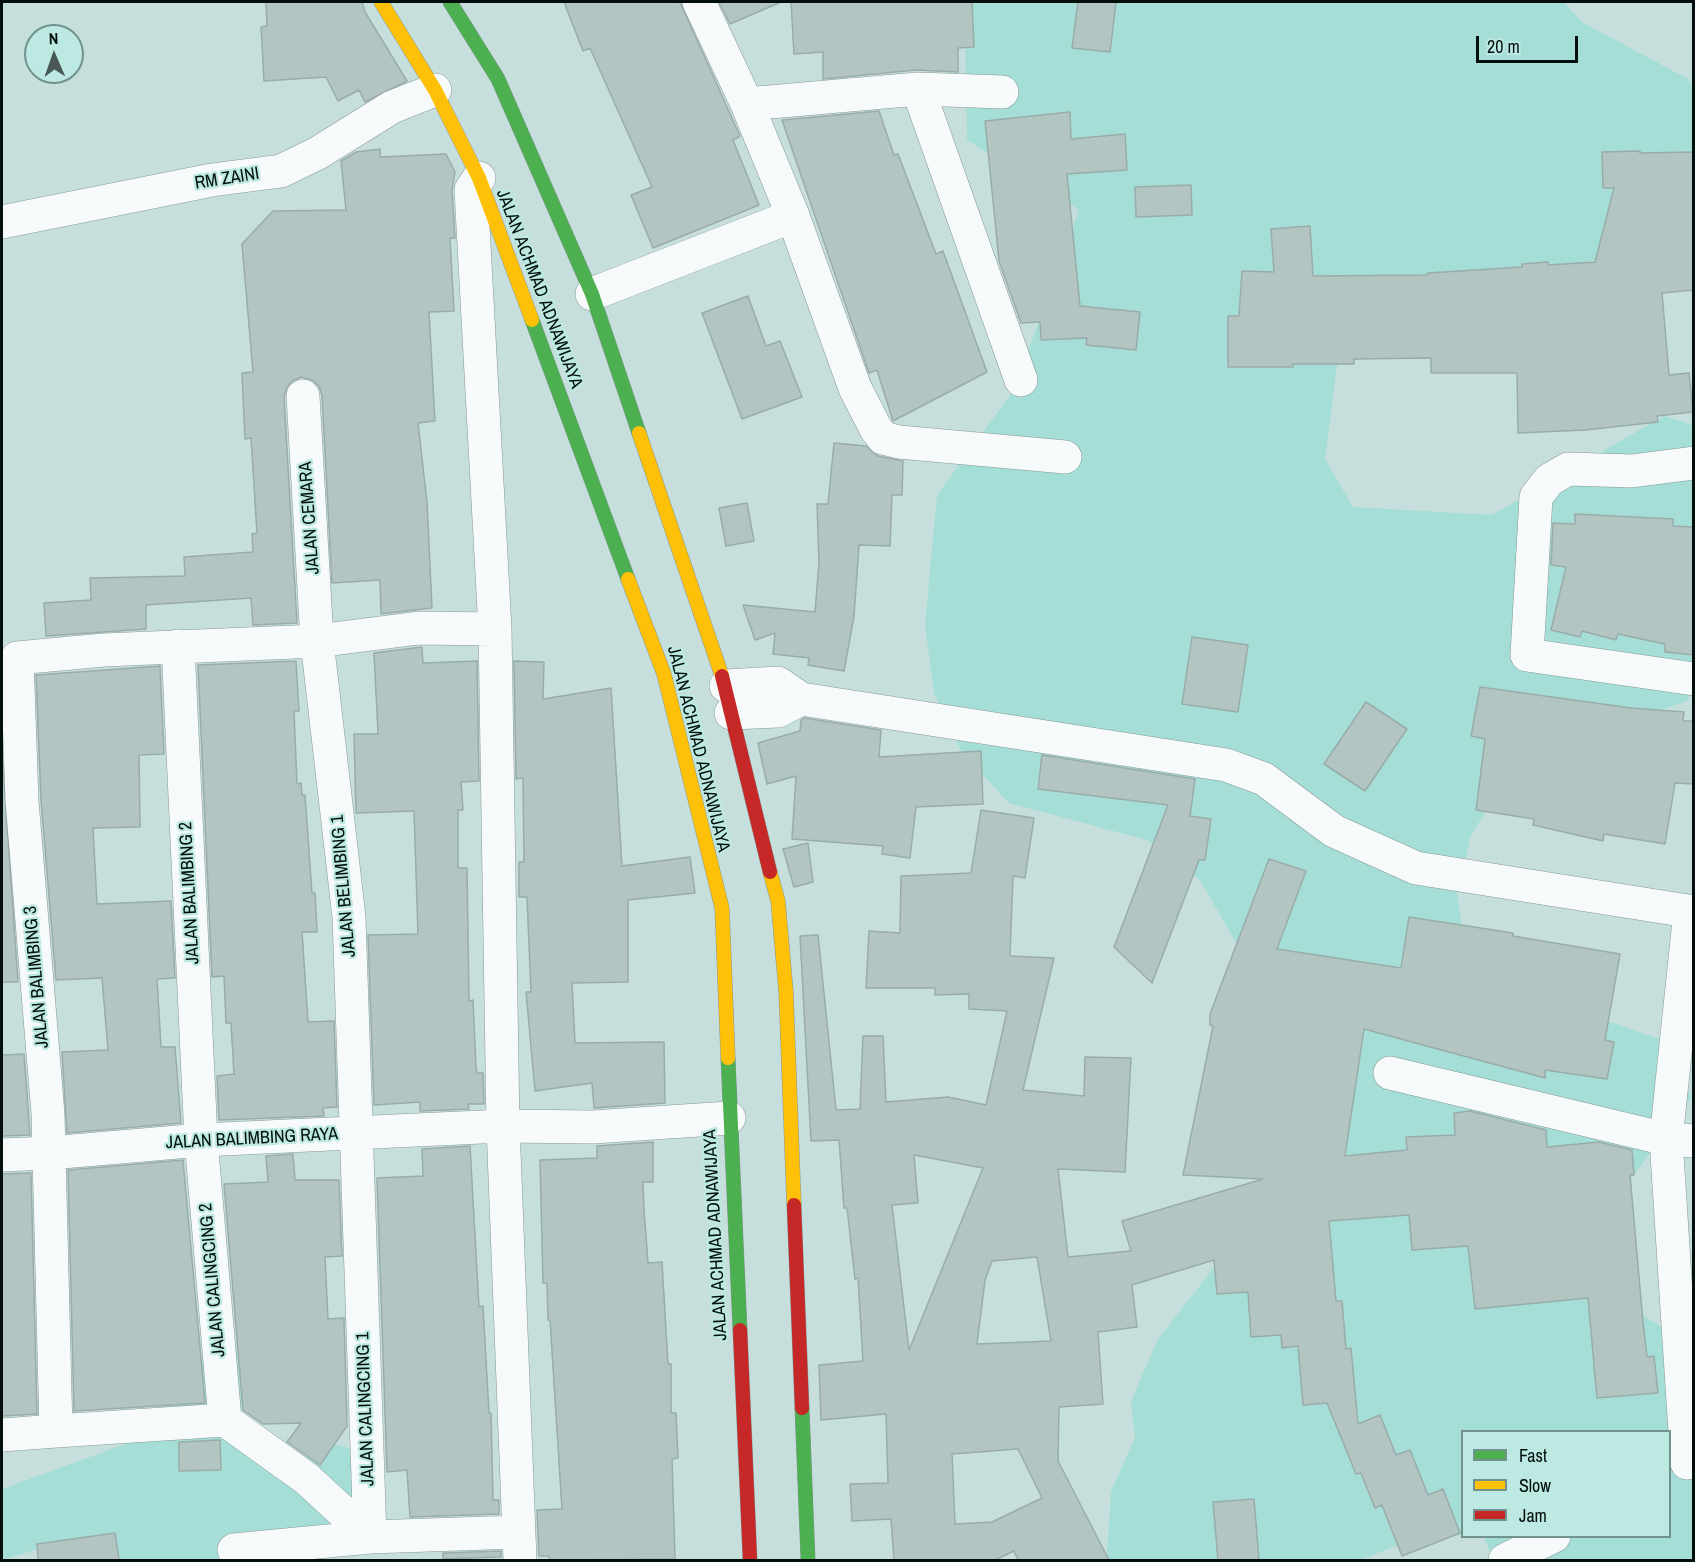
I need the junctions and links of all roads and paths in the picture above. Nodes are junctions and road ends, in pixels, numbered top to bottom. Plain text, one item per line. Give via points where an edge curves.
1 (381, 2) edge
2 (450, 2) edge
3 (699, 2) edge
4 (918, 89) junction
5 (435, 90) junction
6 (1002, 92) dead end
7 (747, 104) junction
8 (478, 178) junction
9 (793, 216) junction
10 (2, 222) edge
11 (592, 294) junction
12 (1021, 380) dead end
13 (303, 396) dead end
14 (1065, 457) dead end
15 (1694, 463) edge
16 (1632, 471) junction
17 (1694, 484) edge
18 (495, 629) junction
19 (317, 640) junction
20 (178, 646) junction
21 (1694, 679) edge
22 (729, 700) junction
23 (12, 801) edge
24 (1692, 912) edge
25 (1390, 1073) dead end
26 (729, 1118) junction
27 (503, 1126) junction
28 (356, 1133) junction
29 (201, 1140) junction
30 (1680, 1140) edge
31 (50, 1153) junction
32 (2, 1155) edge
33 (225, 1420) junction
34 (56, 1431) junction
35 (2, 1435) edge
36 (1683, 1464) edge
37 (370, 1537) junction
38 (1550, 1538) edge
39 (519, 1546) edge
40 (234, 1550) dead end
41 (750, 1560) edge
42 (808, 1560) edge
43 (1505, 1560) edge

1 - 5 main road, JALAN ACHMAD ADNAWIJAYA
2 - 11 main road via 498,79
3 - 7 street
4 - 6 street
4 - 7 street
4 - 12 street
5 - 8 main road, JALAN ACHMAD ADNAWIJAYA
5 - 10 street, RM ZAINI via 392,107 281,171 212,180
7 - 9 street
8 - 18 street via 471,190
8 - 26 main road, JALAN ACHMAD ADNAWIJAYA via 664,674 722,909
9 - 11 street
9 - 14 street via 855,388 883,438
11 - 22 main road
13 - 19 street, JALAN CEMARA
15 - 16 street
16 - 17 street
16 - 21 street via 1568,470 1549,480 1536,497 1527,655
18 - 19 street via 420,628
18 - 27 street
19 - 20 street
19 - 28 street, JALAN BELIMBING 1 via 349,917
20 - 23 street, JALAN BALIMBING 3 via 17,658
20 - 29 street, JALAN BALIMBING 2
22 - 24 street via 778,683 801,699 1226,765 1264,778 1334,831 1416,868
22 - 42 main road via 778,901 786,992
23 - 31 street, JALAN BALIMBING 3
24 - 30 street
25 - 30 street
26 - 27 street, JALAN BALIMBING RAYA via 593,1127
26 - 41 main road, JALAN ACHMAD ADNAWIJAYA
27 - 28 street, JALAN BALIMBING RAYA
27 - 39 street
28 - 29 street, JALAN BALIMBING RAYA
28 - 37 street, JALAN CALINGCING 1
29 - 31 street, JALAN BALIMBING RAYA
29 - 33 street, JALAN CALINGCING 2
30 - 36 street
31 - 32 street, JALAN BALIMBING RAYA
31 - 34 street, JALAN BALIMBING 3
33 - 34 street
33 - 37 street via 307,1479
34 - 35 street
37 - 39 street
37 - 40 street
38 - 43 street

